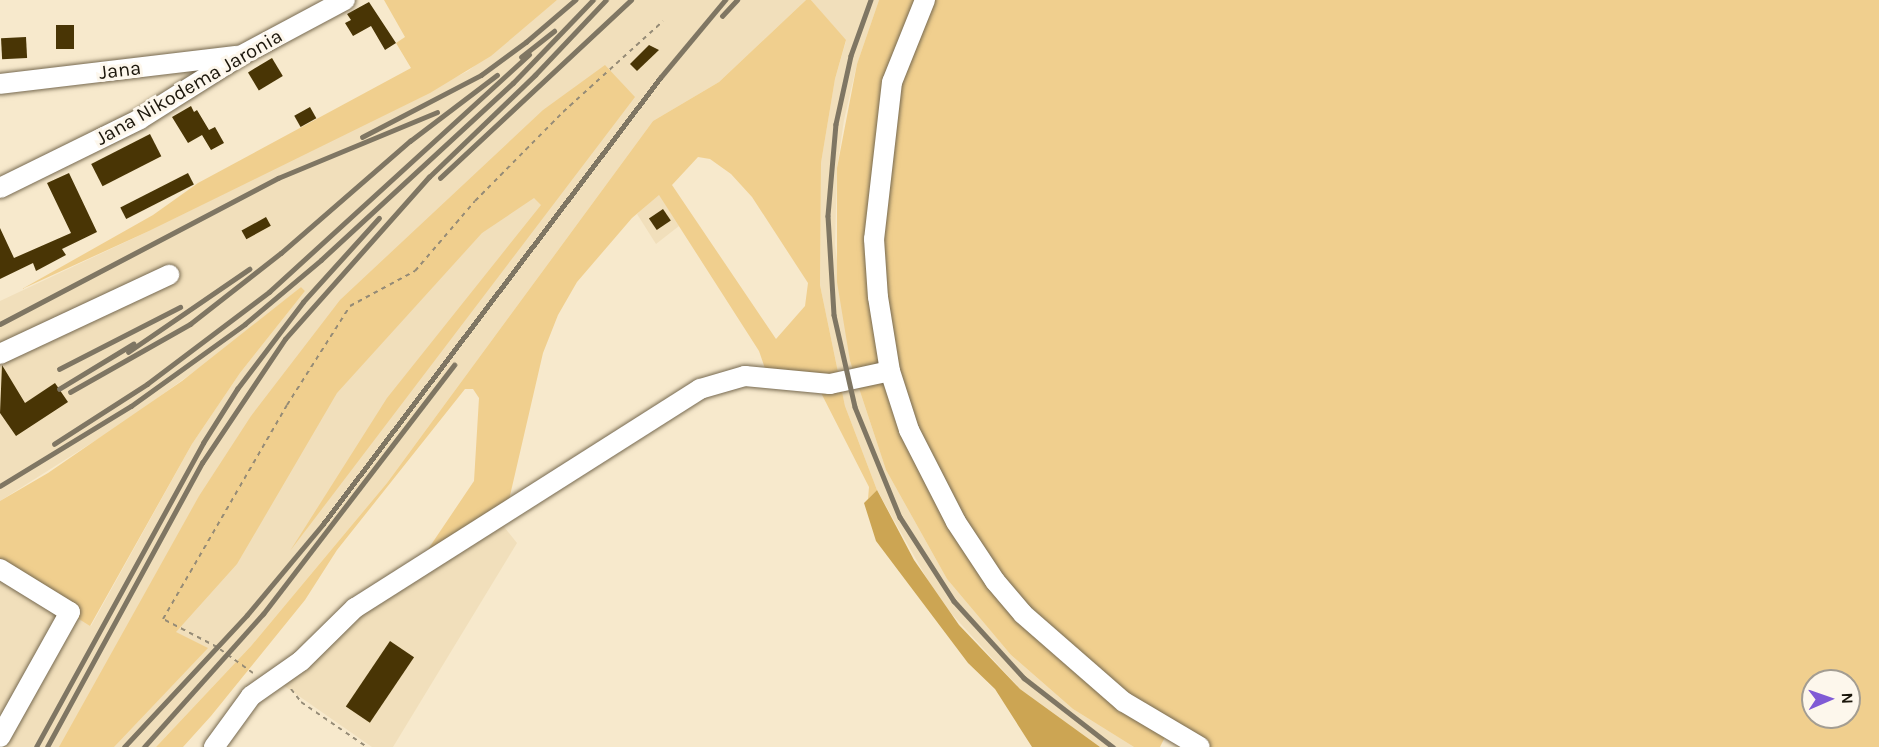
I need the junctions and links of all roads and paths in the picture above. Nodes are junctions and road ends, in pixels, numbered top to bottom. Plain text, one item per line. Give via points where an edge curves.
1 (345, 0) edge
2 (925, 0) edge
3 (663, 21) dead end
4 (240, 56) junction
5 (0, 84) edge
6 (0, 188) edge
7 (169, 275) dead end
8 (0, 354) edge
9 (890, 371) junction
10 (0, 569) edge
11 (274, 678) junction
12 (0, 738) edge
13 (214, 747) edge
14 (367, 747) edge
15 (1200, 747) edge

1 - 4 street, Jana Nikodema Jaronia
2 - 9 street via 892,82 876,193 875,267
3 - 11 path via 555,120 475,201 415,271 350,306 287,405 164,619
4 - 5 street, Jana
4 - 6 street, Jana Nikodema Jaronia via 140,119
7 - 8 street
9 - 11 street via 841,384 756,375 733,377 700,389 355,608 301,662
9 - 15 street via 909,430 938,492 1001,588 1080,667 1143,715
10 - 12 street via 70,612
11 - 13 street via 251,696
11 - 14 path via 301,702

